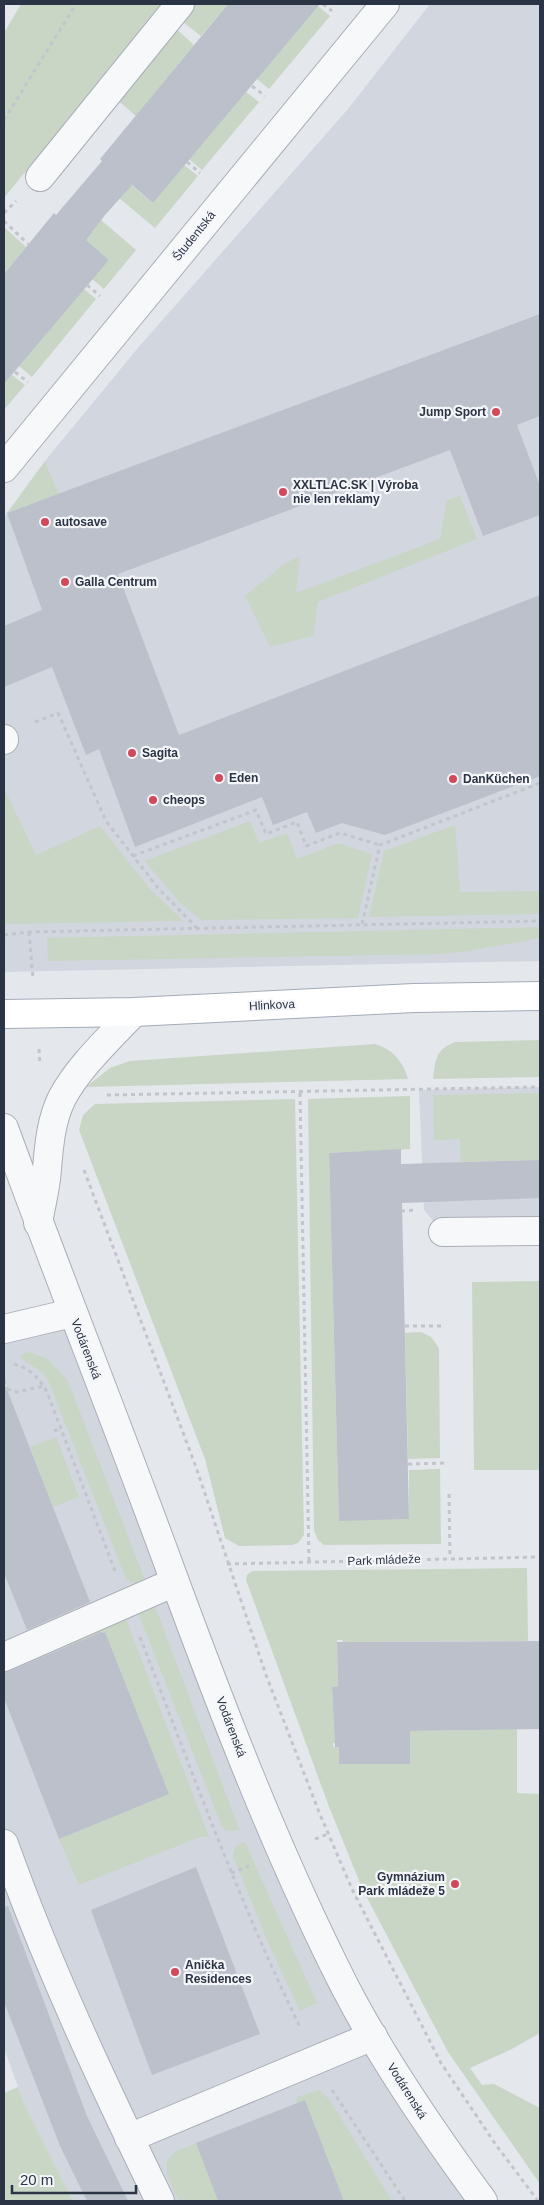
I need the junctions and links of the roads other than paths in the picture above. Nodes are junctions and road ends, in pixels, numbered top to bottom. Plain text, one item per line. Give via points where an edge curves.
1 (180, 4) edge
2 (385, 4) edge
3 (40, 177) dead end
4 (4, 468) edge
5 (540, 996) edge
6 (134, 1012) junction
7 (4, 1014) edge
8 (4, 1128) edge
9 (38, 1224) junction
10 (540, 1231) edge
11 (444, 1232) dead end
12 (72, 1313) junction
13 (4, 1329) edge
14 (175, 1582) junction
15 (4, 1657) edge
16 (4, 1844) edge
17 (373, 2036) junction
18 (129, 2138) junction
19 (160, 2201) edge
20 (483, 2201) edge

1 - 3 street
2 - 4 street, Študentská
5 - 6 main road, Hlinkova via 414,998
6 - 7 main road, Hlinkova
6 - 9 street via 62,1098 49,1142
8 - 9 street, Vodárenská
9 - 12 street, Vodárenská
10 - 11 street
12 - 13 street
12 - 14 street, Vodárenská
14 - 15 street
14 - 17 street, Vodárenská via 281,1852 346,1988
16 - 18 street via 80,2034
17 - 18 street
17 - 20 street, Vodárenská via 437,2139
18 - 19 street

